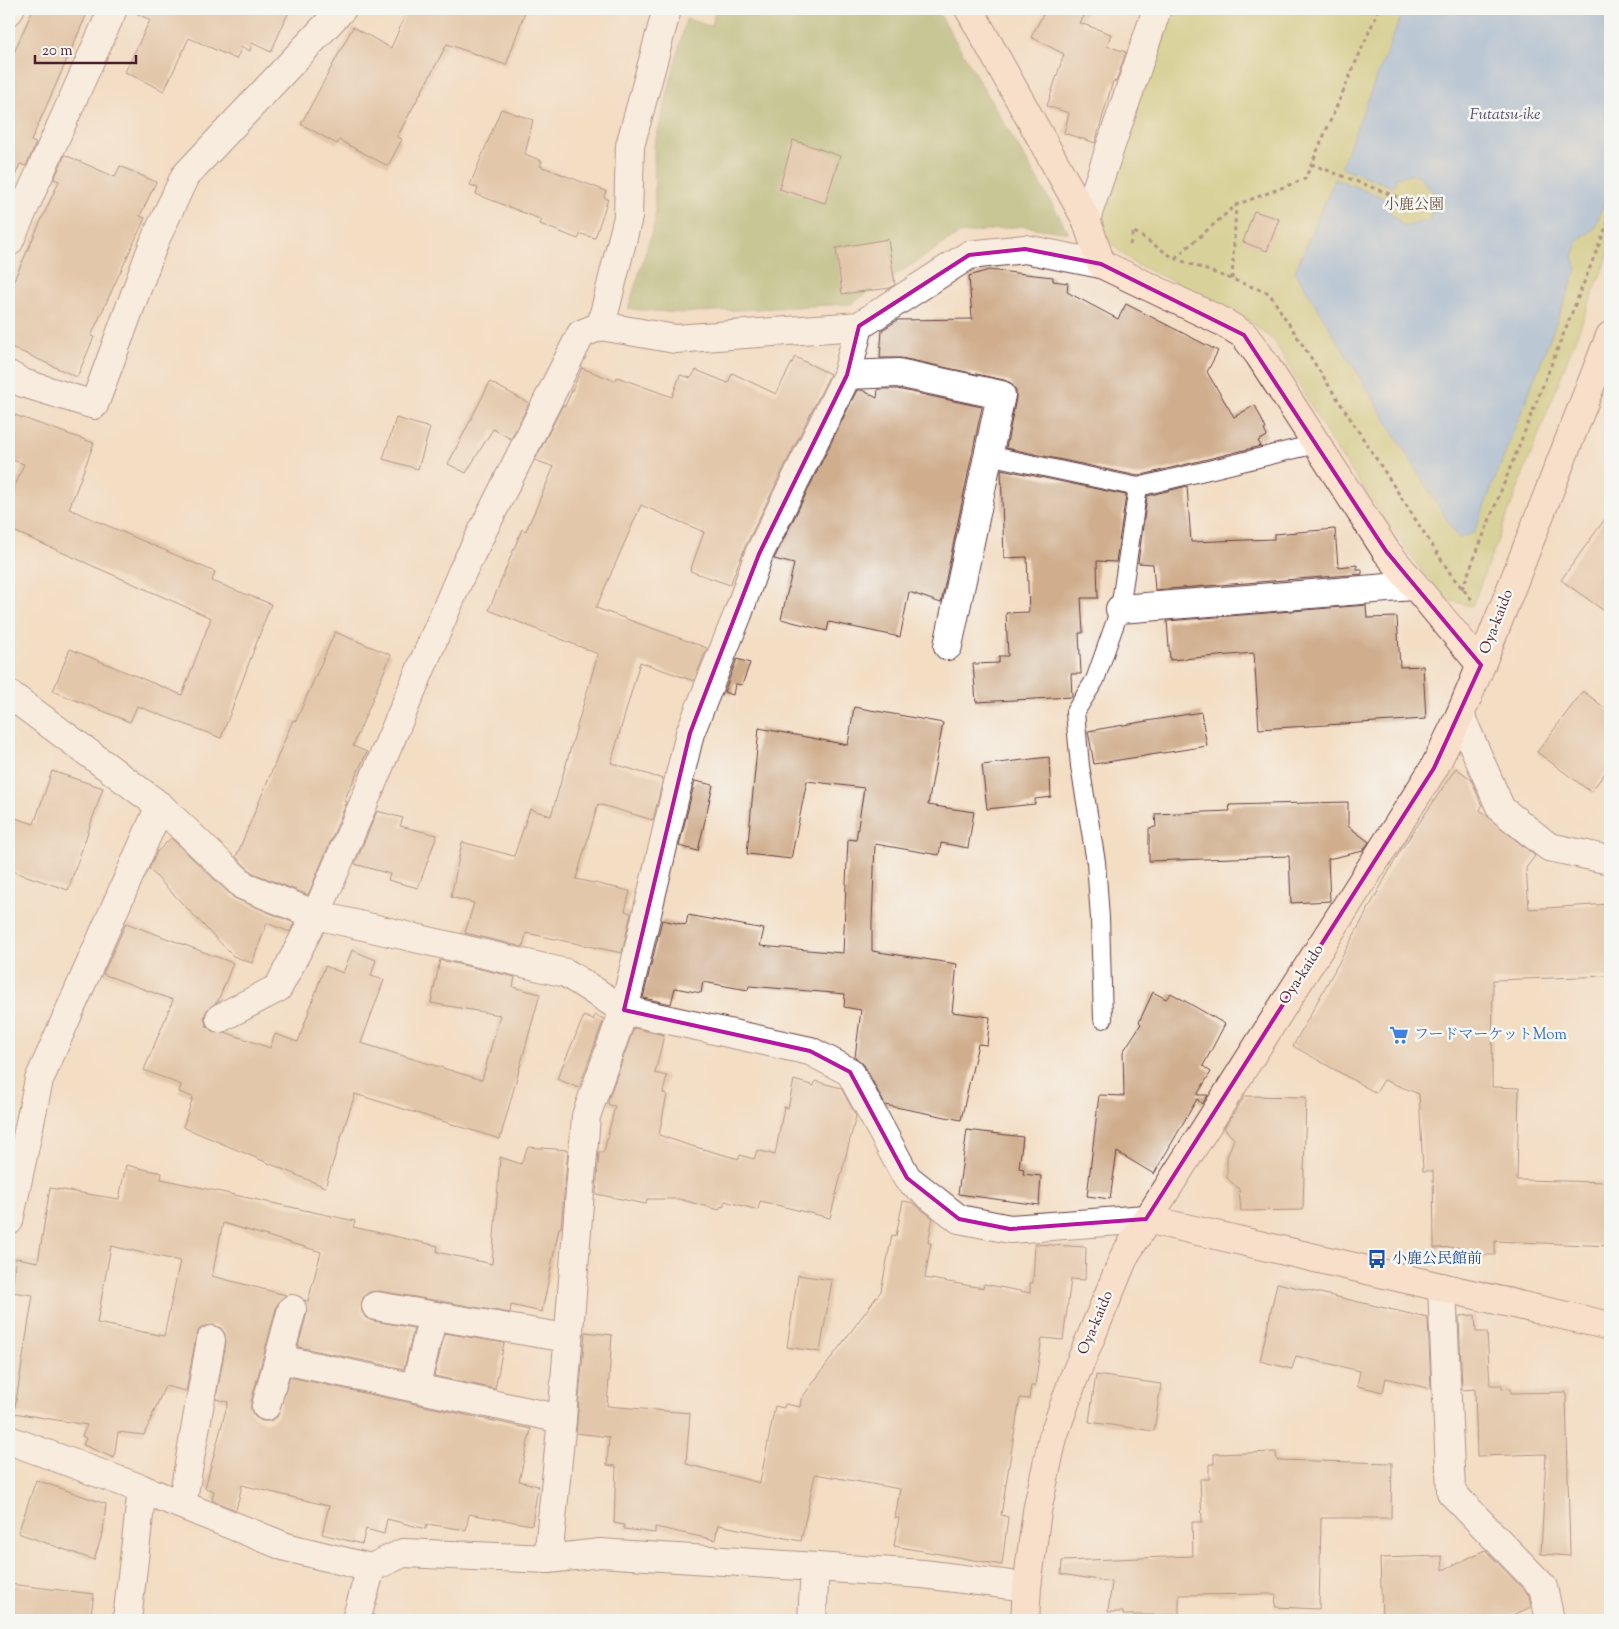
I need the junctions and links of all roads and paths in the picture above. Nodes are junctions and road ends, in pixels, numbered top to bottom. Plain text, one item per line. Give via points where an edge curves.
1 (113, 9) edge
2 (342, 9) edge
3 (667, 9) edge
4 (969, 9) edge
5 (1157, 9) edge
6 (1379, 9) edge
7 (1312, 164) junction
8 (1413, 203) dead end
9 (1236, 205) junction
10 (1610, 217) edge
11 (1086, 219) junction
12 (9, 242) edge
13 (1174, 258) dead end
14 (1101, 264) junction
15 (1232, 279) dead end
16 (601, 326) junction
17 (860, 326) junction
18 (1610, 336) edge
19 (9, 375) edge
20 (847, 375) junction
21 (1316, 444) junction
22 (988, 455) junction
23 (1138, 487) junction
24 (1414, 586) junction
25 (1462, 588) dead end
26 (1120, 610) junction
27 (948, 646) dead end
28 (1481, 665) junction
29 (9, 694) edge
30 (1460, 715) junction
31 (160, 806) junction
32 (1610, 860) edge
33 (316, 915) junction
34 (624, 1010) junction
35 (220, 1018) dead end
36 (1103, 1019) dead end
37 (1146, 1219) junction
38 (9, 1221) edge
39 (1442, 1288) junction
40 (376, 1306) dead end
41 (292, 1309) dead end
42 (432, 1316) junction
43 (1610, 1326) edge
44 (567, 1338) junction
45 (211, 1340) dead end
46 (279, 1359) junction
47 (416, 1388) junction
48 (266, 1406) dead end
49 (562, 1418) junction
50 (10, 1444) edge
51 (142, 1489) junction
52 (182, 1504) junction
53 (548, 1559) junction
54 (815, 1567) junction
55 (371, 1568) junction
56 (1027, 1587) junction
57 (127, 1620) edge
58 (356, 1620) edge
59 (812, 1620) edge
60 (1025, 1620) edge
61 (1550, 1620) edge

1 - 12 street
2 - 19 street via 185,176 155,240 94,405 23,383
3 - 16 street via 630,146 628,217
4 - 11 street
5 - 11 street
6 - 7 path
7 - 8 path
7 - 9 path via 1305,179
9 - 13 path
9 - 15 path
10 - 25 path
11 - 14 street
14 - 17 street via 1025,249 969,255
14 - 21 street via 1244,335
16 - 17 street via 675,339
16 - 33 street via 581,334 462,572
17 - 20 street
18 - 28 street, Oya-kaido
20 - 22 street via 898,373 1001,395
20 - 34 street via 759,554 690,733
21 - 23 lane
21 - 24 street via 1386,550
22 - 23 lane
22 - 27 street
23 - 26 lane
24 - 26 street
24 - 28 street
26 - 36 lane via 1095,680 1075,712 1097,872
28 - 30 street, Oya-kaido
29 - 31 street
30 - 32 street via 1500,809 1549,847
30 - 37 street, Oya-kaido via 1434,768
31 - 33 street via 244,886
31 - 38 street via 39,1080
33 - 34 street via 566,974
33 - 35 street via 278,988
34 - 37 street via 810,1050 850,1072 907,1178 959,1219 1010,1229
34 - 44 street via 586,1116
37 - 39 street
37 - 56 street, Oya-kaido via 1125,1255 1094,1325 1053,1437 1037,1512
39 - 43 street
39 - 61 street via 1451,1492 1543,1587
40 - 42 street
41 - 46 street
42 - 44 street
42 - 47 street
44 - 49 street
45 - 52 street
46 - 47 street
46 - 48 street
47 - 49 street
49 - 53 street
50 - 51 street
51 - 52 street
51 - 57 street
52 - 55 street via 286,1547
53 - 54 street via 600,1553
53 - 55 street via 402,1553
54 - 56 street via 923,1574
54 - 59 street
55 - 58 street
56 - 60 street, Oya-kaido

